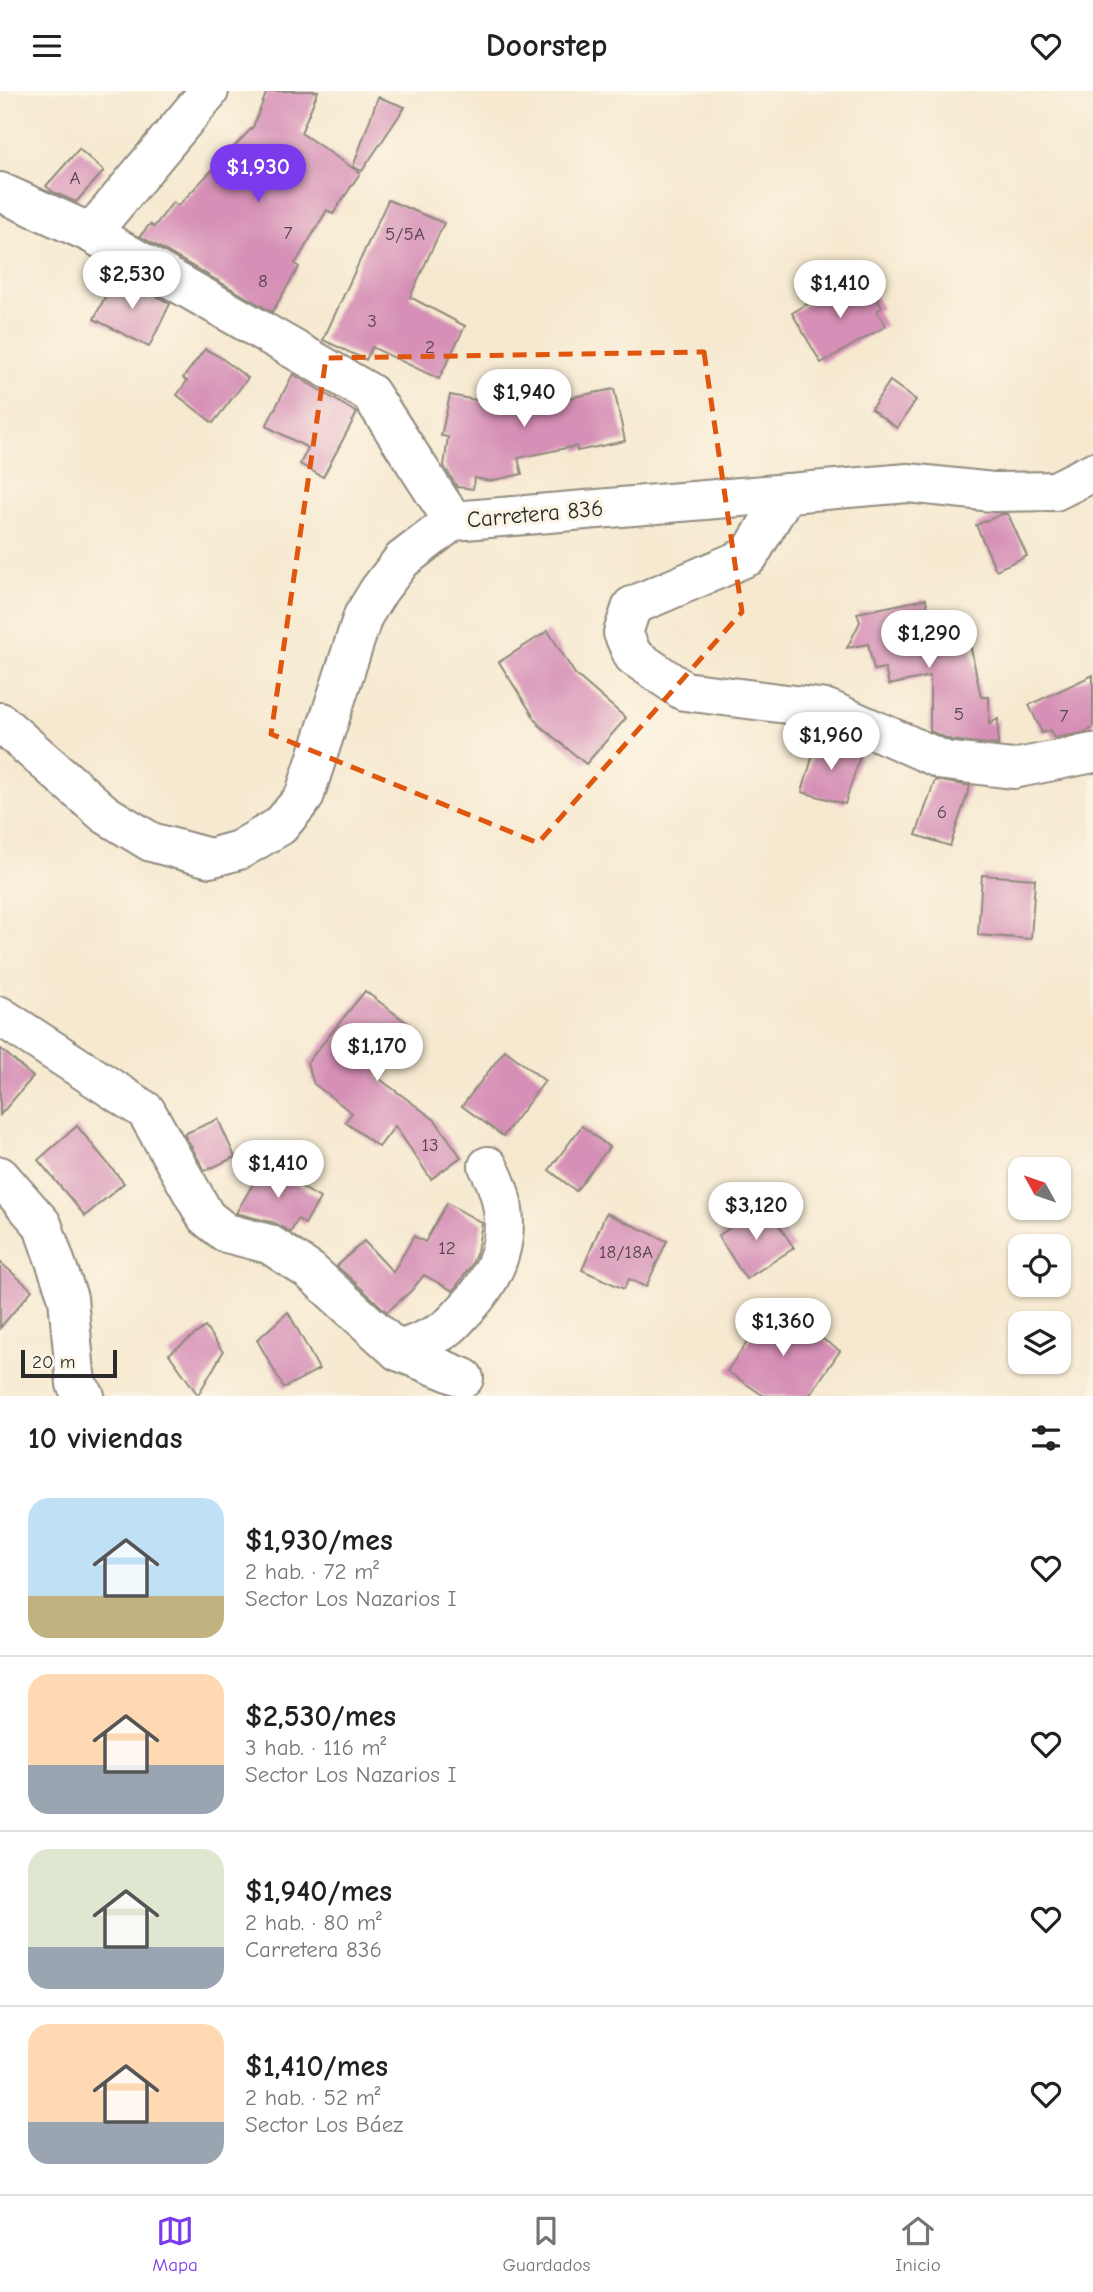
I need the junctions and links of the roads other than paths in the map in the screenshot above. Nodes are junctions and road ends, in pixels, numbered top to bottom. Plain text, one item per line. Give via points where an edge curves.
1 (209, 91) edge
2 (0, 192) edge
3 (91, 233) junction
4 (1093, 472) edge
5 (786, 493) junction
6 (453, 521) junction
7 (0, 722) edge
8 (1093, 753) edge
9 (0, 1016) edge
10 (488, 1166) dead end
11 (0, 1176) edge
12 (398, 1350) junction
13 (464, 1378) dead end
14 (85, 1396) edge

1 - 3 street
2 - 3 street
3 - 6 street via 370,393
4 - 5 street, Carretera 836 via 1055,491 993,492 908,483
5 - 6 street, Carretera 836
5 - 8 street via 748,556 632,606 623,633 633,656 684,691 827,709 945,761 1013,769
6 - 7 street, Carretera 836 via 402,560 363,616 304,797 280,826 239,850 210,858 151,842 105,814
9 - 12 street via 146,1111 206,1217 226,1233 269,1244 310,1271
10 - 12 street via 499,1185 505,1217 498,1263 477,1297 447,1328
11 - 14 street via 42,1224 68,1298 76,1384
12 - 13 street

